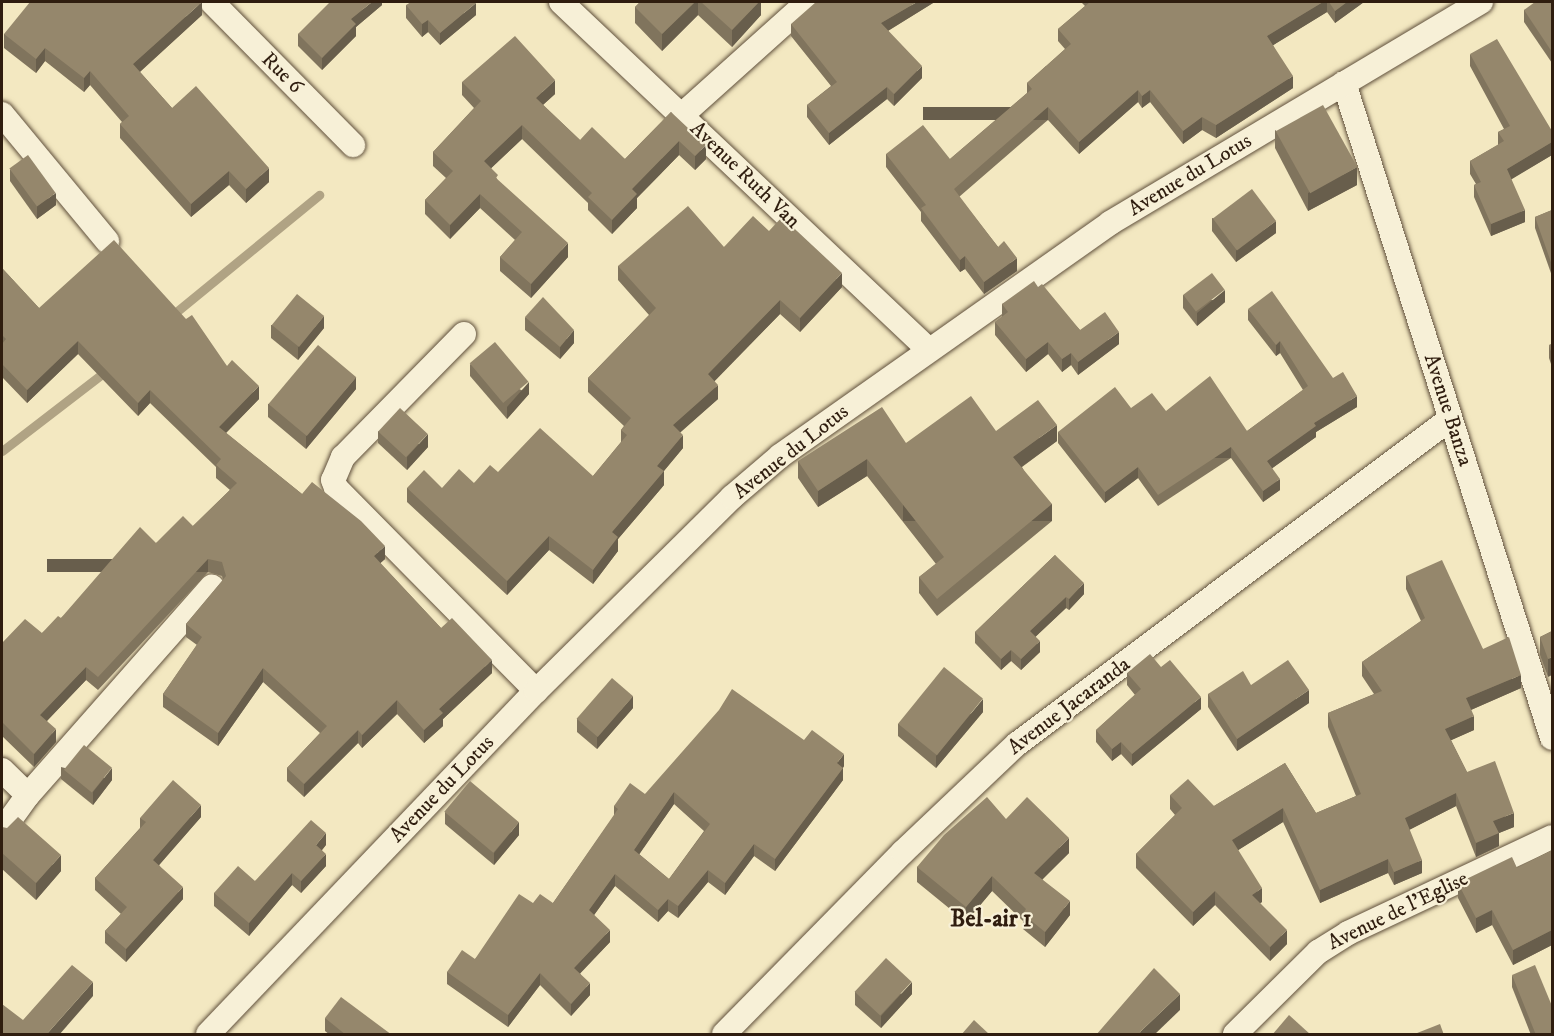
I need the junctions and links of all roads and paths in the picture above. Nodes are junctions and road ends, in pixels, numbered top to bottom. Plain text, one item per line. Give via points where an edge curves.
1 (212, 2) edge
2 (561, 2) edge
3 (808, 2) edge
4 (1481, 2) edge
5 (1344, 83) junction
6 (2, 114) edge
7 (683, 114) junction
8 (353, 145) dead end
9 (107, 242) dead end
10 (464, 334) dead end
11 (928, 349) junction
12 (1450, 419) junction
13 (212, 586) dead end
14 (536, 691) junction
15 (1552, 738) edge
16 (2, 770) edge
17 (28, 795) junction
18 (2, 831) edge
19 (1552, 837) edge
20 (208, 1035) edge
21 (724, 1035) edge
22 (1235, 1035) edge

1 - 8 street, Rue 6
2 - 7 street, Avenue Ruth Van
3 - 7 street
4 - 5 street, Avenue du Lotus
5 - 11 street, Avenue du Lotus via 1110,222
5 - 12 street, Avenue Banza
6 - 9 street
7 - 11 street, Avenue Ruth Van
10 - 14 street via 343,457 333,480 336,488
11 - 14 street, Avenue du Lotus via 780,456 732,497
12 - 15 street, Avenue Banza
12 - 21 street, Avenue Jacaranda via 1017,744 903,852
13 - 17 street
14 - 20 street, Avenue du Lotus
16 - 17 street
17 - 18 street
19 - 22 street, Avenue de l'Eglise via 1348,933 1318,952

